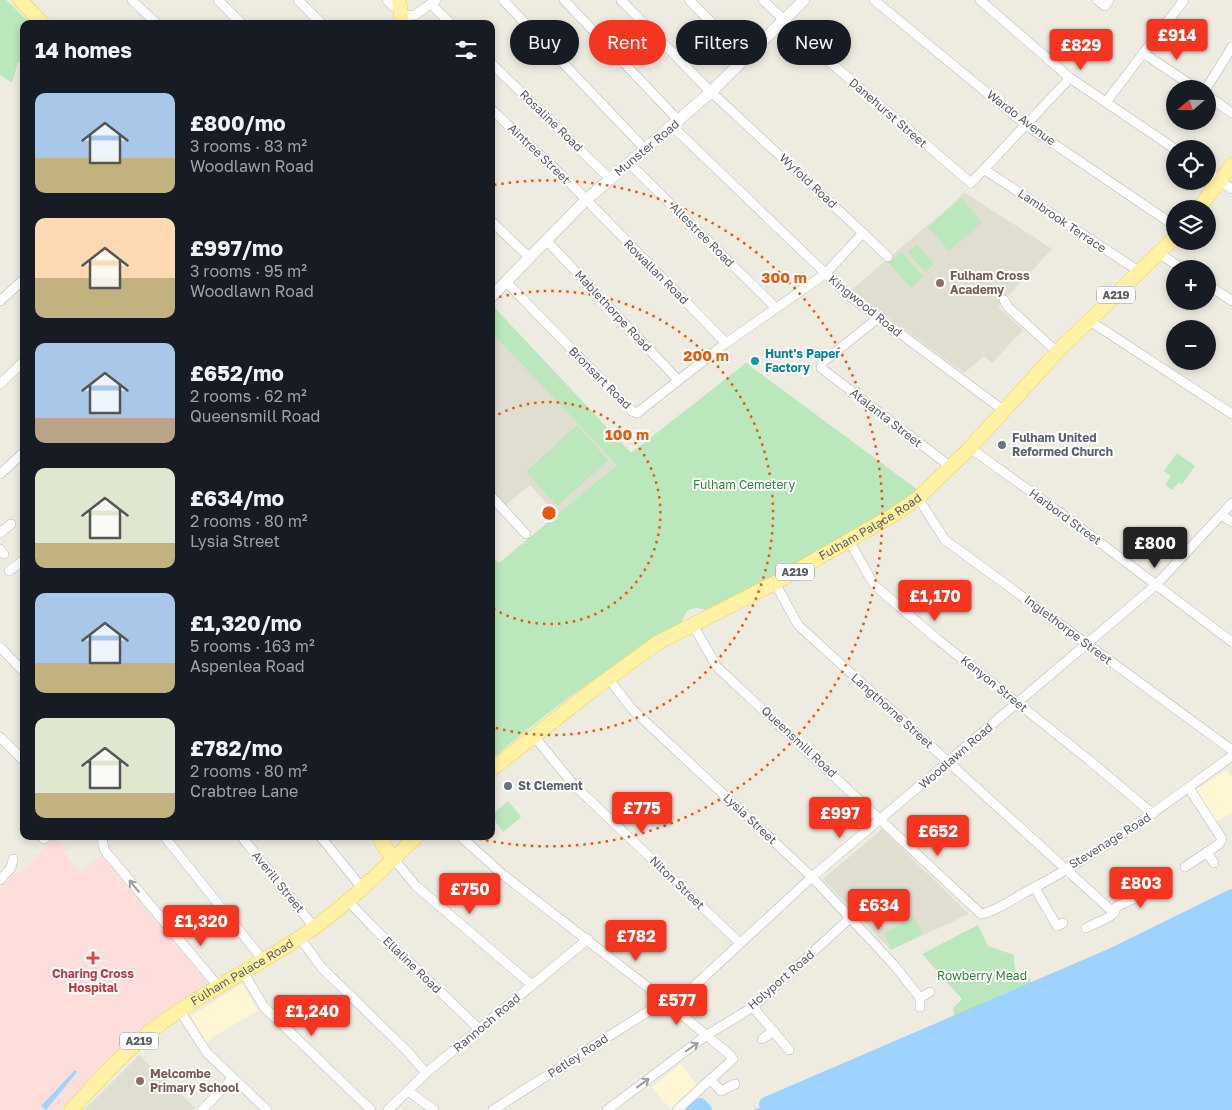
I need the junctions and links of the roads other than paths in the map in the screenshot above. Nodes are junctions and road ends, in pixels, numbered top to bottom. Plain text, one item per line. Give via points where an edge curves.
1 (132, 0) edge
2 (218, 0) edge
3 (298, 0) edge
4 (387, 0) edge
5 (503, 0) edge
6 (564, 0) edge
7 (621, 0) edge
8 (688, 0) edge
9 (763, 0) edge
10 (804, 0) edge
11 (874, 0) edge
12 (980, 0) edge
13 (1097, 0) edge
14 (1109, 0) edge
15 (1184, 0) edge
16 (24, 1) edge
17 (433, 2) edge
18 (400, 11) edge
19 (41, 20) edge
20 (153, 20) edge
21 (238, 20) edge
22 (318, 20) edge
23 (448, 20) edge
24 (708, 20) edge
25 (783, 20) edge
26 (785, 20) edge
27 (777, 28) edge
28 (767, 38) edge
29 (1232, 47) edge
30 (1143, 53) junction
31 (739, 65) edge
32 (835, 65) edge
33 (495, 67) edge
34 (1070, 78) junction
35 (1184, 80) edge
36 (1212, 80) edge
37 (712, 91) junction
38 (1106, 102) junction
39 (1216, 102) edge
40 (495, 113) edge
41 (1232, 113) edge
42 (676, 124) junction
43 (1026, 125) junction
44 (1166, 143) edge
45 (646, 150) junction
46 (629, 163) junction
47 (1232, 165) edge
48 (985, 170) junction
49 (1216, 178) edge
50 (610, 179) junction
51 (1220, 181) junction
52 (1232, 189) edge
53 (586, 200) junction
54 (1205, 200) edge
55 (1166, 220) edge
56 (495, 224) edge
57 (863, 233) junction
58 (547, 241) junction
59 (1166, 247) edge
60 (1160, 254) junction
61 (888, 257) dead end
62 (530, 258) junction
63 (1169, 260) edge
64 (1140, 272) junction
65 (825, 274) junction
66 (506, 282) junction
67 (20, 283) edge
68 (1216, 290) edge
69 (495, 293) edge
70 (1004, 300) dead end
71 (0, 301) edge
72 (1232, 301) edge
73 (775, 307) junction
74 (878, 318) junction
75 (1090, 321) junction
76 (726, 343) junction
77 (1057, 352) junction
78 (20, 365) edge
79 (678, 380) junction
80 (0, 384) edge
81 (1003, 410) junction
82 (1232, 414) edge
83 (970, 448) junction
84 (20, 456) edge
85 (951, 467) junction
86 (0, 474) edge
87 (918, 498) junction
88 (495, 500) edge
89 (1232, 503) edge
90 (1221, 515) junction
91 (1232, 522) edge
92 (11, 524) dead end
93 (0, 533) edge
94 (526, 534) dead end
95 (849, 541) junction
96 (20, 563) edge
97 (9, 571) dead end
98 (775, 583) junction
99 (1156, 585) junction
100 (693, 624) junction
101 (1232, 642) edge
102 (1088, 644) junction
103 (0, 647) edge
104 (20, 668) edge
105 (608, 678) junction
106 (1018, 704) junction
107 (533, 735) junction
108 (0, 737) edge
109 (1232, 750) edge
110 (1232, 756) edge
111 (20, 757) edge
112 (949, 763) junction
113 (495, 767) edge
114 (1189, 788) junction
115 (1153, 814) junction
116 (882, 820) junction
117 (102, 840) edge
118 (167, 840) edge
119 (244, 840) edge
120 (323, 840) edge
121 (381, 840) edge
122 (413, 840) edge
123 (464, 840) edge
124 (1207, 852) junction
125 (13, 858) dead end
126 (393, 858) junction
127 (1214, 863) dead end
128 (1185, 867) dead end
129 (1067, 869) junction
130 (812, 878) junction
131 (0, 880) edge
132 (362, 888) junction
133 (1035, 888) junction
134 (1152, 890) dead end
135 (348, 900) junction
136 (1114, 913) junction
137 (981, 914) joint
138 (850, 918) junction
139 (314, 927) junction
140 (1058, 927) dead end
141 (1086, 928) dead end
142 (300, 938) junction
143 (588, 939) junction
144 (740, 943) junction
145 (263, 960) junction
146 (243, 972) junction
147 (532, 985) junction
148 (218, 986) junction
149 (930, 992) dead end
150 (753, 1007) junction
151 (180, 1011) junction
152 (479, 1029) junction
153 (774, 1032) junction
154 (707, 1035) junction
155 (762, 1039) dead end
156 (789, 1050) dead end
157 (426, 1073) junction
158 (232, 1078) junction
159 (710, 1078) junction
160 (735, 1084) dead end
161 (408, 1091) junction
162 (71, 1110) edge
163 (202, 1110) edge
164 (267, 1110) edge
165 (371, 1110) edge
166 (388, 1110) edge
167 (434, 1110) edge
168 (493, 1110) edge
169 (607, 1110) edge
170 (676, 1110) edge

1 - 20 street
2 - 21 street
3 - 22 street
4 - 18 street
5 - 45 street
6 - 42 street, Kingwood Road
7 - 37 street, Wyfold Road
8 - 24 street
9 - 25 street, Danehurst Street
10 - 26 street, Munster Road
11 - 43 street, Wardo Avenue
12 - 34 street
13 - 14 street via 1105,6
15 - 30 street
16 - 19 main road
17 - 18 street via 415,15
17 - 23 street
27 - 28 street, Munster Road
29 - 36 street
30 - 35 street
30 - 38 street
31 - 37 street, Munster Road
32 - 48 street, Danehurst Street via 971,183
33 - 50 street, Rosaline Road
34 - 38 street
34 - 43 street
37 - 42 street, Munster Road
37 - 57 street, Wyfold Road
38 - 44 street
39 - 41 street
40 - 53 street, Aintree Street
42 - 45 street, Munster Road
42 - 65 street, Kingwood Road
43 - 48 street
43 - 55 street, Wardo Avenue
45 - 46 street, Munster Road
46 - 50 street, Munster Road
46 - 73 street, Allestree Road
47 - 51 main road
48 - 64 street, Lambrook Terrace
49 - 51 street
50 - 53 street, Munster Road
51 - 52 street
51 - 54 main road
53 - 58 street, Munster Road
53 - 76 street, Rowallan Road
56 - 62 street
57 - 61 street, Wyfold Road
57 - 65 street
58 - 62 street, Munster Road
58 - 79 street, Mablethorpe Road
59 - 60 main road, Fulham Palace Road / A219
60 - 63 street
60 - 64 main road, Fulham Palace Road / A219
62 - 66 street, Munster Road
64 - 75 main road, Fulham Palace Road / A219
65 - 73 street, Bronsart Road
65 - 74 street, Kingwood Road
66 - 69 street, Munster Road
66 - 79 street, Bronsart Road via 632,411 637,413
67 - 71 street
68 - 72 street
70 - 77 street
73 - 76 street, Bronsart Road
74 - 81 street, Kingwood Road
74 - 85 street, Atalanta Street via 823,362 821,368
75 - 77 main road, Fulham Palace Road / A219
75 - 82 street
76 - 79 street, Bronsart Road
77 - 81 main road, Fulham Palace Road / A219
78 - 80 street
81 - 83 main road, Fulham Palace Road / A219
83 - 85 main road, Fulham Palace Road / A219
83 - 99 street, Harbord Street
84 - 86 street
85 - 87 main road, Fulham Palace Road / A219
87 - 95 main road, Fulham Palace Road / A219
87 - 102 street, Inglethorpe Street via 945,540
88 - 94 street
89 - 90 street, Woodlawn Road
90 - 91 street
90 - 99 street, Woodlawn Road
92 - 93 street
95 - 98 main road, Fulham Palace Road / A219
95 - 106 street, Kenyon Street via 874,585
96 - 97 street
98 - 100 main road, Fulham Palace Road / A219
98 - 112 street, Langthorne Street via 798,625
99 - 101 street, Harbord Street
99 - 102 street, Woodlawn Road
100 - 105 main road, Fulham Palace Road / A219 via 657,643
100 - 116 street, Queensmill Road via 717,667
102 - 106 street, Woodlawn Road
102 - 109 street, Inglethorpe Street
103 - 104 street
105 - 107 main road, Fulham Palace Road / A219
105 - 130 street, Lysia Street via 632,709
106 - 112 street, Woodlawn Road
106 - 115 street, Kenyon Street
107 - 113 main road, Fulham Palace Road / A219
107 - 144 street, Niton Street via 573,784
108 - 111 street
110 - 114 street, Stevenage Road
112 - 116 street, Woodlawn Road
112 - 129 street, Langthorne Street
114 - 115 street, Stevenage Road
114 - 124 street via 1222,839
115 - 129 street, Stevenage Road
116 - 130 street, Woodlawn Road
116 - 137 street, Queensmill Road
148 -> 117 street via 105,851
118 - 145 street
119 - 139 street, Averill Street
120 - 132 street
121 - 126 main road
122 - 126 main road, Fulham Palace Road / A219
123 - 143 street via 501,873
124 - 127 street
124 - 128 street
125 - 131 street via 11,868
126 - 132 main road, Fulham Palace Road / A219
126 - 147 street via 416,886
129 - 133 street, Stevenage Road
129 - 136 street, Langthorne Street
130 - 138 street, Lysia Street
130 - 144 street, Woodlawn Road
132 - 135 main road, Fulham Palace Road / A219
133 - 137 street, Stevenage Road
133 - 140 street
134 - 136 street via 1116,907
135 - 139 main road, Fulham Palace Road / A219
135 - 152 street, Ellaline Road
136 - 141 street
138 - 149 street, Lysia Street via 891,961 920,1002
138 - 150 street, Holyport Road
139 - 142 main road, Fulham Palace Road / A219
142 - 145 main road, Fulham Palace Road / A219
142 - 157 street via 322,968
143 - 147 street, Rannoch Road
143 - 168 street, Petley Road via 661,1000
144 - 154 street, Woodlawn Road via 675,1004 676,1010
145 - 146 main road, Fulham Palace Road / A219
146 - 148 main road, Fulham Palace Road / A219
146 - 165 street via 264,1007
147 - 152 street, Rannoch Road
148 - 151 main road, Fulham Palace Road / A219
150 - 153 street
150 - 154 street, Holyport Road
151 - 158 street via 197,1041
151 - 162 main road, Fulham Palace Road / A219 via 139,1041
152 - 157 street, Rannoch Road
153 - 155 street
153 - 156 street
154 - 159 street via 733,1059
169 -> 154 street, Holyport Road
157 - 161 street, Rannoch Road
158 - 163 street
158 - 164 street
159 - 160 street via 721,1091
159 - 170 street
161 - 166 street, Rannoch Road
161 - 167 street

